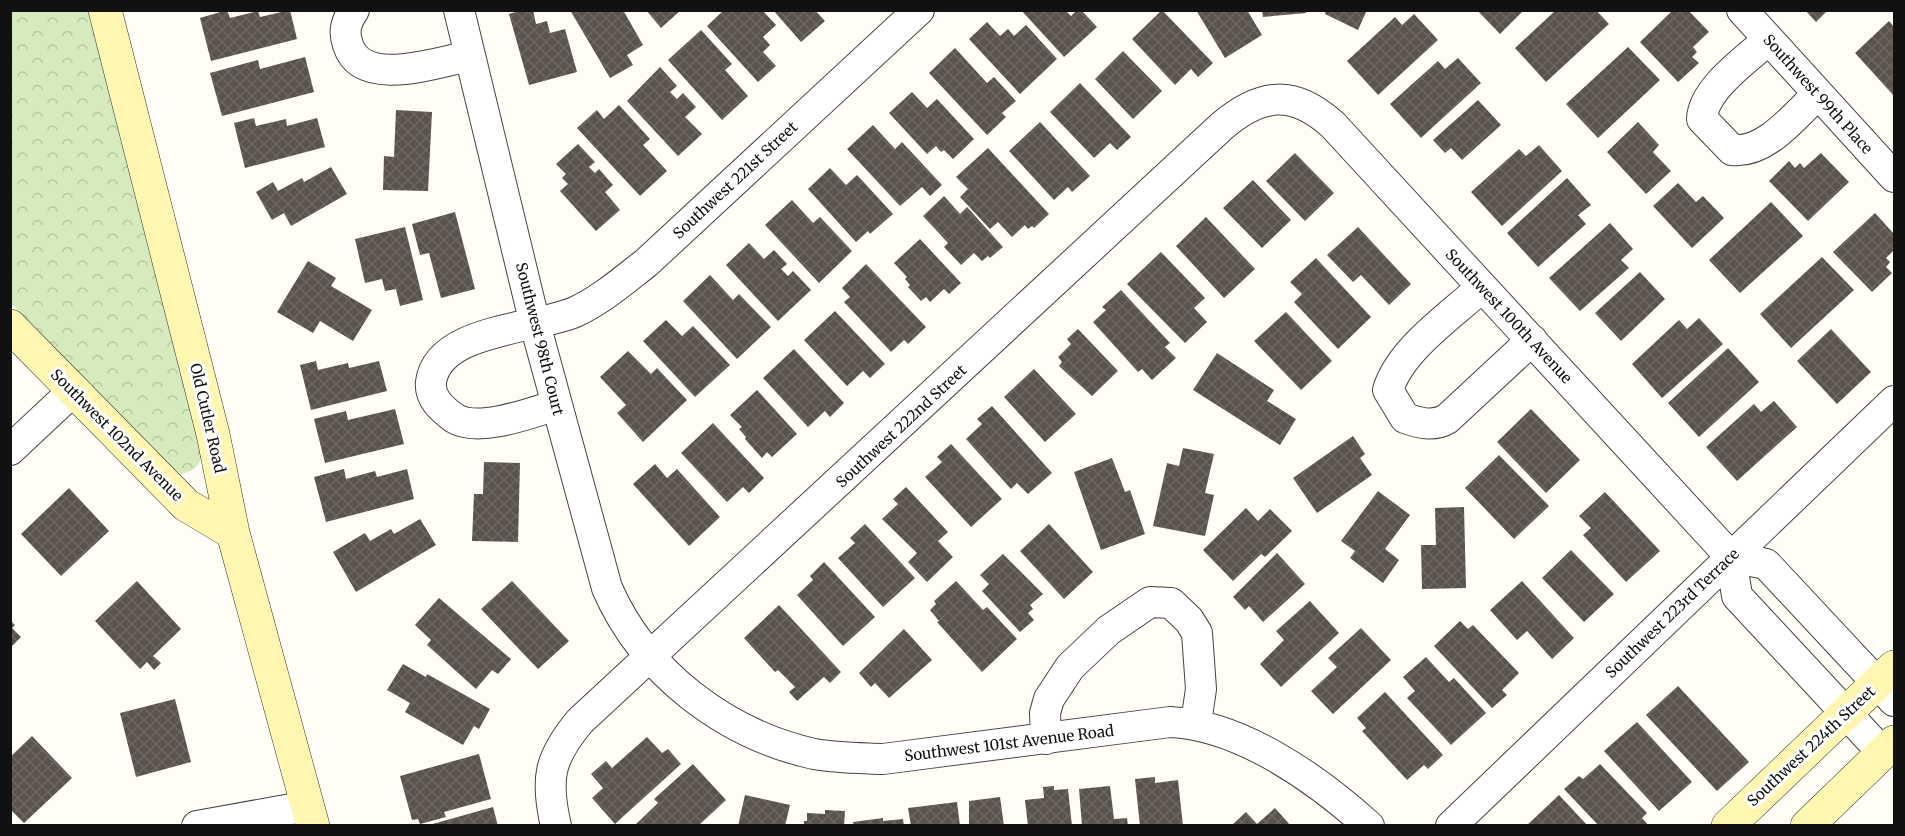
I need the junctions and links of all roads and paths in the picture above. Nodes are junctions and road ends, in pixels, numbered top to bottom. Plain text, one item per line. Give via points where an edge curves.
1 (105, 10) edge
2 (354, 10) edge
3 (459, 10) edge
4 (919, 10) edge
5 (1742, 10) edge
6 (1768, 40) junction
7 (470, 56) junction
8 (1818, 94) junction
9 (1273, 99) joint
10 (1894, 177) edge
11 (1481, 288) junction
12 (535, 324) junction
13 (10, 326) edge
14 (1532, 340) junction
15 (73, 391) junction
16 (1894, 401) edge
17 (556, 405) junction
18 (10, 450) edge
19 (233, 532) junction
20 (1731, 557) junction
21 (650, 655) junction
22 (1889, 684) edge
23 (1845, 714) junction
24 (1196, 723) junction
25 (1046, 739) junction
26 (1889, 748) edge
27 (311, 816) edge
28 (197, 825) edge
29 (556, 825) edge
30 (1369, 825) edge
31 (1451, 825) edge
32 (1728, 825) edge
33 (1807, 825) edge

1 - 19 street, Old Cutler Road via 213,434
2 - 7 street via 344,32 348,47 356,59 370,68 384,71
3 - 7 street, Southwest 98th Court
4 - 12 street, Southwest 221st Street via 646,263 574,312
5 - 6 street, Southwest 99th Place
6 - 8 street, Southwest 99th Place
6 - 8 street via 1712,92 1702,119 1732,150 1747,150 1761,145
7 - 12 street, Southwest 98th Court
8 - 10 street, Southwest 99th Place
9 - 11 street, Southwest 100th Avenue via 1299,101 1327,120
9 - 21 street, Southwest 222nd Street via 1241,112 1222,126
11 - 14 street, Southwest 100th Avenue
11 - 14 street via 1414,349 1392,377 1388,390 1405,417 1439,424
12 - 17 street, Southwest 98th Court
12 - 17 street, Southwest 221st Street via 470,340 457,347 438,363 431,390 447,413 458,420 476,423
13 - 15 street, Southwest 102nd Avenue
14 - 20 street, Southwest 100th Avenue
15 - 18 street
15 - 19 street, Southwest 102nd Avenue via 186,506
16 - 20 street, Southwest 223rd Terrace
17 - 21 street, Southwest 98th Court via 607,588
19 - 27 street, Old Cutler Road
20 - 22 street via 1766,564
20 - 23 street via 1737,596
20 - 31 street, Southwest 223rd Terrace
21 - 25 street, Southwest 101st Avenue Road via 679,687 711,712 782,746 817,754 883,759
21 - 29 street, Southwest 222nd Street via 579,721 559,748 549,773
22 - 23 street, Southwest 224th Street
23 - 26 street
23 - 32 street, Southwest 224th Street
24 - 25 street, Southwest 101st Avenue Road via 1170,722
24 - 25 street via 1201,689 1197,633 1171,603 1150,602 1109,630 1070,667 1049,699
24 - 30 street, Southwest 101st Avenue Road via 1221,731 1305,774
26 - 33 street
27 - 28 street

